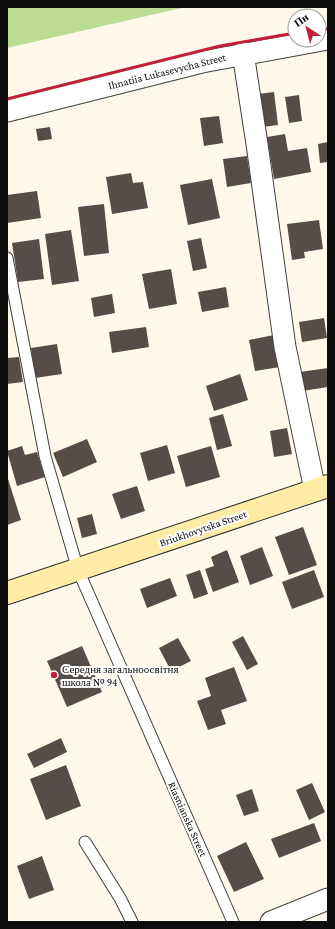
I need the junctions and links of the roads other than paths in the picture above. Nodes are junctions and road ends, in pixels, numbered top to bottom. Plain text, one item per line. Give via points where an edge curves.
1 (328, 39) edge
2 (243, 53) junction
3 (7, 110) edge
4 (7, 258) edge
5 (321, 488) edge
6 (78, 570) junction
7 (7, 593) edge
8 (85, 842) dead end
9 (328, 899) edge
10 (132, 922) edge
11 (233, 922) edge
12 (271, 922) edge

1 - 2 street, Ihnatiia Lukasevycha Street
2 - 3 street, Ihnatiia Lukasevycha Street
2 - 5 street via 285,347
4 - 6 lane via 45,456
5 - 6 main road, Briukhovytska Street
6 - 7 main road, Briukhovytska Street
6 - 11 lane, Riasnianska Street
8 - 10 lane
9 - 12 street

